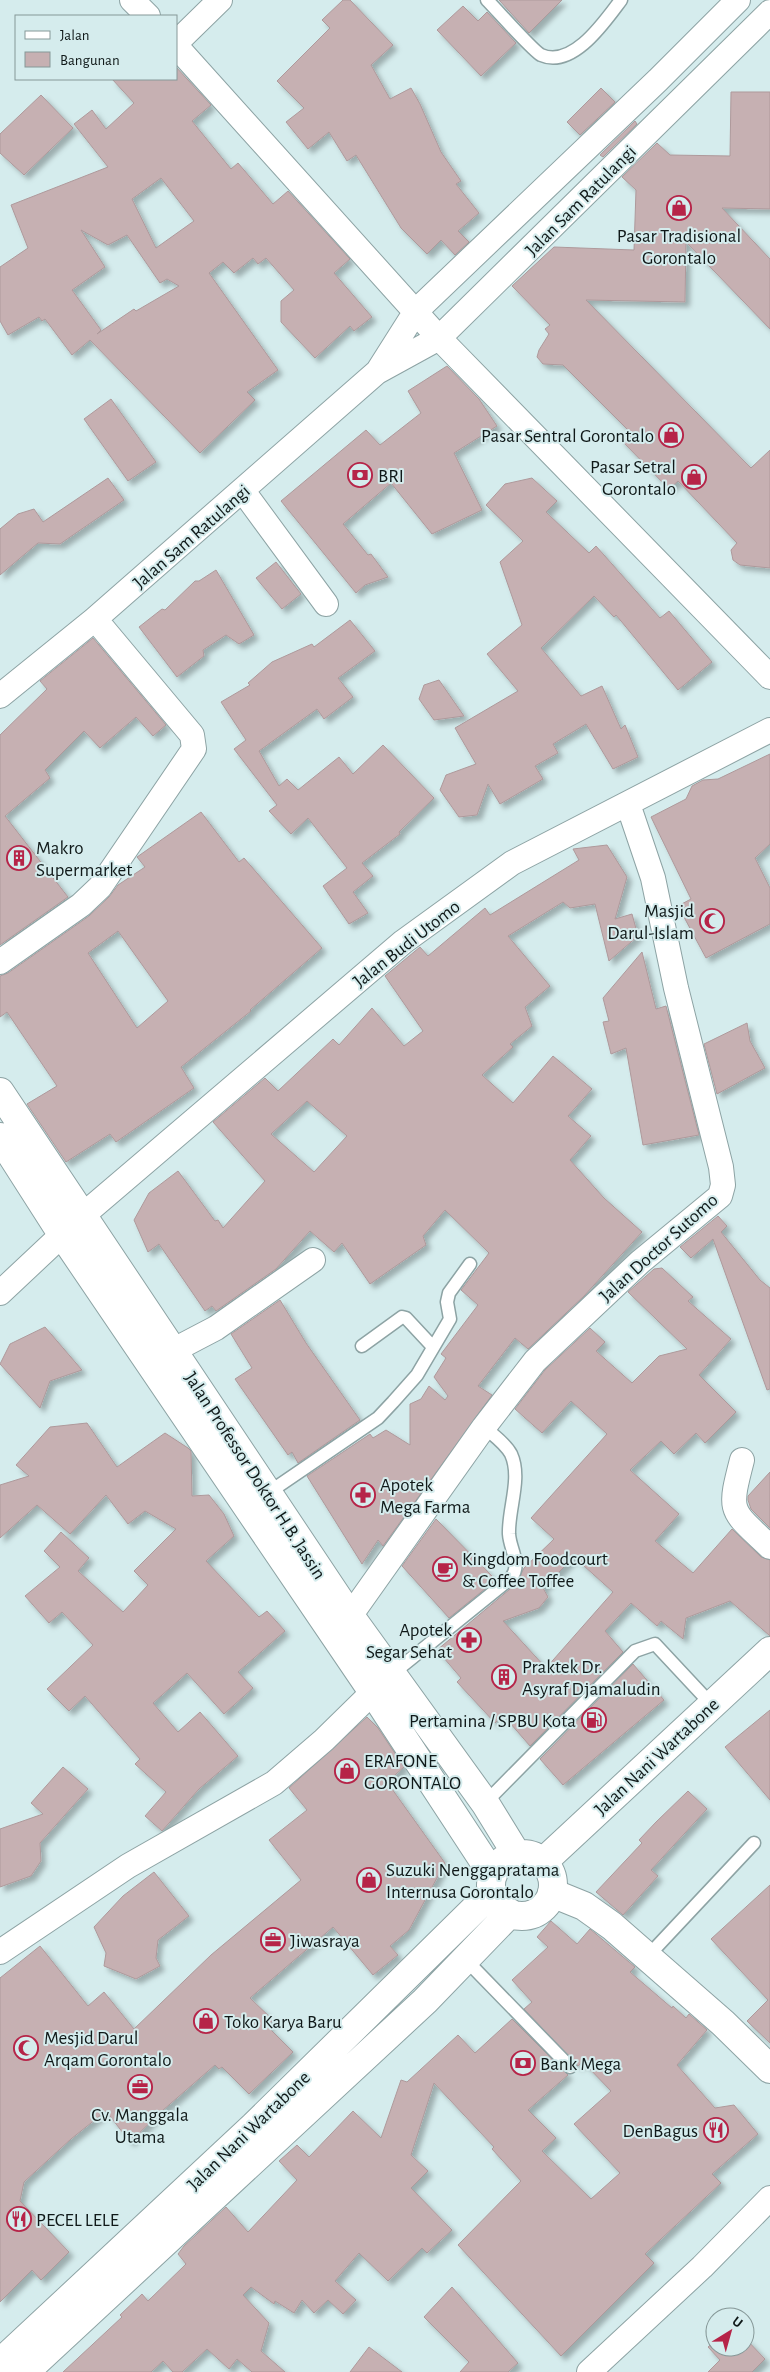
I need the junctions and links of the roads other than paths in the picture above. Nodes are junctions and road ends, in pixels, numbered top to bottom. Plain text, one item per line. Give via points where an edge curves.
1 (132, 0) edge
2 (220, 0) edge
3 (487, 0) edge
4 (621, 0) edge
5 (738, 1) edge
6 (147, 15) edge
7 (766, 23) edge
8 (178, 42) edge
9 (178, 46) edge
10 (416, 311) junction
11 (439, 338) junction
12 (377, 372) junction
13 (243, 491) junction
14 (326, 604) dead end
15 (95, 619) junction
16 (770, 677) edge
17 (0, 696) edge
18 (770, 730) edge
19 (628, 804) junction
20 (0, 962) edge
21 (0, 1092) edge
22 (0, 1138) edge
23 (82, 1216) junction
24 (62, 1234) junction
25 (313, 1260) dead end
26 (470, 1264) dead end
27 (0, 1293) edge
28 (362, 1346) dead end
29 (433, 1347) junction
30 (174, 1350) junction
31 (484, 1427) junction
32 (742, 1460) dead end
33 (263, 1500) junction
34 (770, 1547) edge
35 (350, 1616) junction
36 (770, 1651) edge
37 (383, 1683) junction
38 (711, 1704) junction
39 (485, 1802) junction
40 (754, 1843) dead end
41 (517, 1855) junction
42 (543, 1862) junction
43 (492, 1884) junction
44 (552, 1893) junction
45 (510, 1913) junction
46 (0, 1952) edge
47 (648, 1956) junction
48 (465, 1959) junction
49 (570, 2067) dead end
50 (770, 2069) edge
51 (770, 2198) edge
52 (154, 2236) junction
53 (0, 2363) edge
54 (25, 2372) edge
55 (589, 2372) edge

1 - 6 street
2 - 8 street
3 - 4 lane via 540,55 556,57 570,53 596,33
5 - 7 street
5 - 10 street, Jalan Sam Ratulangi
7 - 11 street, Jalan Sam Ratulangi
9 - 10 street
10 - 11 street
10 - 12 street, Jalan Sam Ratulangi
11 - 12 street, Jalan Sam Ratulangi
11 - 16 street
12 - 13 street, Jalan Sam Ratulangi
13 - 14 street
13 - 15 street, Jalan Sam Ratulangi
15 - 17 street, Jalan Sam Ratulangi
15 - 20 street via 192,736 194,748 100,887 81,905
18 - 19 street, Jalan Budi Utomo
19 - 23 street, Jalan Budi Utomo via 512,863 403,942
19 - 31 street, Jalan Doctor Sutomo via 653,878 723,1185 720,1196 640,1262 535,1360
21 - 23 main road, Jalan Professor Doktor H.B. Jassin
22 - 24 main road, Jalan Professor Doktor H.B. Jassin
23 - 24 street, Jalan Budi Utomo
23 - 30 main road, Jalan Professor Doktor H.B. Jassin
24 - 27 street, Jalan Budi Utomo
24 - 33 main road, Jalan Professor Doktor H.B. Jassin
25 - 30 street via 216,1328
26 - 29 lane via 449,1293 450,1319
28 - 29 lane via 402,1316
29 - 33 lane via 417,1375 378,1418
30 - 33 main road, Jalan Professor Doktor H.B. Jassin
31 - 35 street, Jalan Doctor Sutomo
31 - 37 lane via 505,1445 514,1466 509,1536 515,1572
32 - 34 street via 732,1496 734,1512
33 - 35 main road, Jalan Professor Doktor H.B. Jassin
33 - 37 main road, Jalan Professor Doktor H.B. Jassin
35 - 37 main road, Jalan Professor Doktor H.B. Jassin
36 - 38 main road, Jalan Nani Wartabone
37 - 39 main road, Jalan Professor Doktor H.B. Jassin
37 - 43 main road, Jalan Professor Doktor H.B. Jassin
37 - 46 street via 274,1783 128,1866
38 - 39 lane via 654,1644 635,1651
38 - 42 main road, Jalan Nani Wartabone
39 - 41 main road, Jalan Professor Doktor H.B. Jassin
40 - 47 lane
41 - 42 main road via 527,1854
41 - 43 main road via 502,1862
42 - 44 main road via 553,1877
43 - 45 main road via 497,1903
43 - 52 main road, Jalan Nani Wartabone via 254,2126
44 - 45 main road via 536,1912 526,1915
44 - 47 main road via 584,1906
45 - 48 main road, Jalan Nani Wartabone
47 - 50 main road
48 - 49 lane
48 - 52 main road, Jalan Nani Wartabone via 425,2001
51 - 55 street via 702,2267
52 - 53 main road, Jalan Nani Wartabone
52 - 54 main road, Jalan Nani Wartabone

